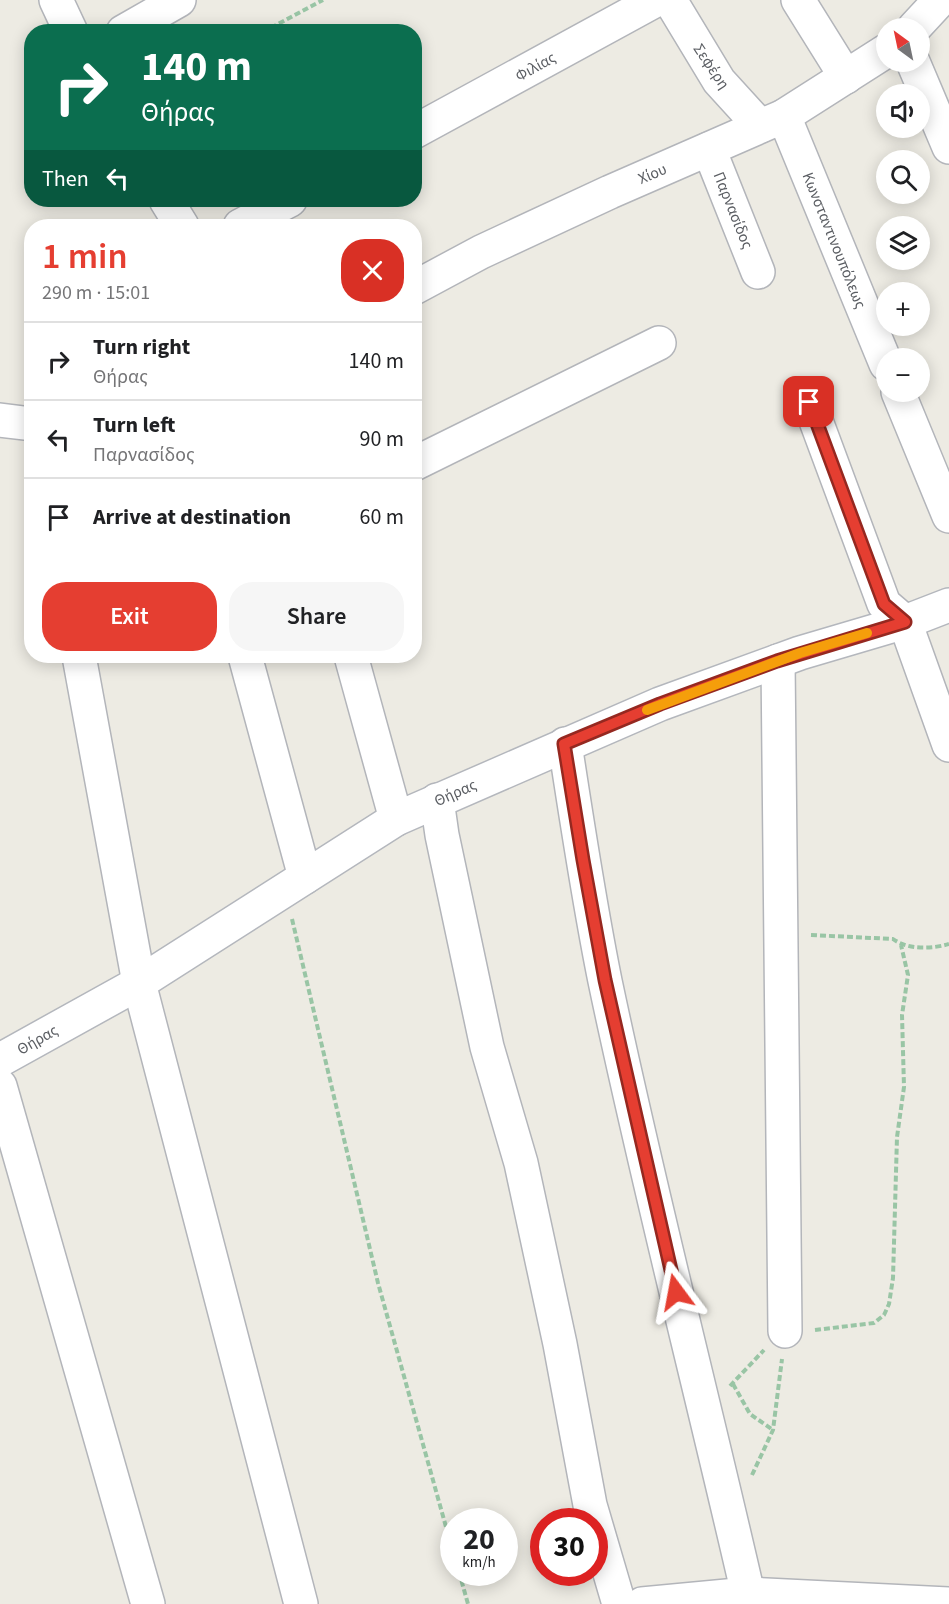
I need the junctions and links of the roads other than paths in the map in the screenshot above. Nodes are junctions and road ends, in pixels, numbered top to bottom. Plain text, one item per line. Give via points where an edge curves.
1 (56, 0) edge
2 (179, 0) edge
3 (657, 0) edge
4 (670, 0) edge
5 (798, 0) edge
6 (939, 0) edge
7 (923, 18) edge
8 (66, 24) edge
9 (137, 24) edge
10 (876, 58) edge
11 (917, 72) edge
12 (846, 77) junction
13 (772, 121) junction
14 (422, 128) edge
15 (949, 147) edge
16 (709, 148) junction
17 (277, 207) edge
18 (253, 219) edge
19 (758, 272) dead end
20 (422, 284) edge
21 (659, 343) dead end
22 (878, 348) edge
23 (809, 402) dead end
24 (902, 402) edge
25 (0, 420) edge
26 (24, 422) edge
27 (422, 460) edge
28 (949, 516) edge
29 (949, 605) edge
30 (905, 622) junction
31 (777, 661) junction
32 (80, 663) edge
33 (247, 663) edge
34 (353, 663) edge
35 (564, 744) junction
36 (949, 745) edge
37 (437, 800) junction
38 (396, 819) junction
39 (295, 883) junction
40 (139, 983) junction
41 (0, 1060) edge
42 (0, 1086) edge
43 (785, 1331) road end
44 (748, 1594) junction
45 (787, 1600) edge
46 (704, 1602) edge
47 (148, 1604) edge
48 (301, 1604) edge
49 (619, 1604) edge
50 (642, 1604) edge
51 (949, 1604) edge

1 - 8 street
2 - 9 street
3 - 14 street, Φιλίας
4 - 13 street, Σεφέρη via 719,81
5 - 12 street
6 - 7 street
10 - 12 street, Χίου
11 - 15 street
12 - 13 street, Χίου
13 - 16 street, Χίου
13 - 22 street, Κωνσταντινουπόλεως
16 - 19 street, Παρνασίδος
16 - 20 street, Χίου via 599,196
17 - 18 street
21 - 27 street
23 - 30 street via 884,604
24 - 28 street
25 - 26 street
29 - 30 street, Θήρας
30 - 31 street, Θήρας
30 - 36 street
31 - 35 street, Θήρας
31 - 43 street
32 - 40 street
33 - 39 street
34 - 38 street
35 - 37 street, Θήρας
35 - 44 street via 605,980
37 - 38 street, Θήρας
37 - 49 street via 441,835 487,1047 520,1163 557,1333 590,1505
38 - 39 street, Θήρας
39 - 40 street, Θήρας
40 - 41 street, Θήρας
40 - 48 street
42 - 47 street
44 - 45 street
44 - 46 street
45 - 51 street
46 - 50 street

